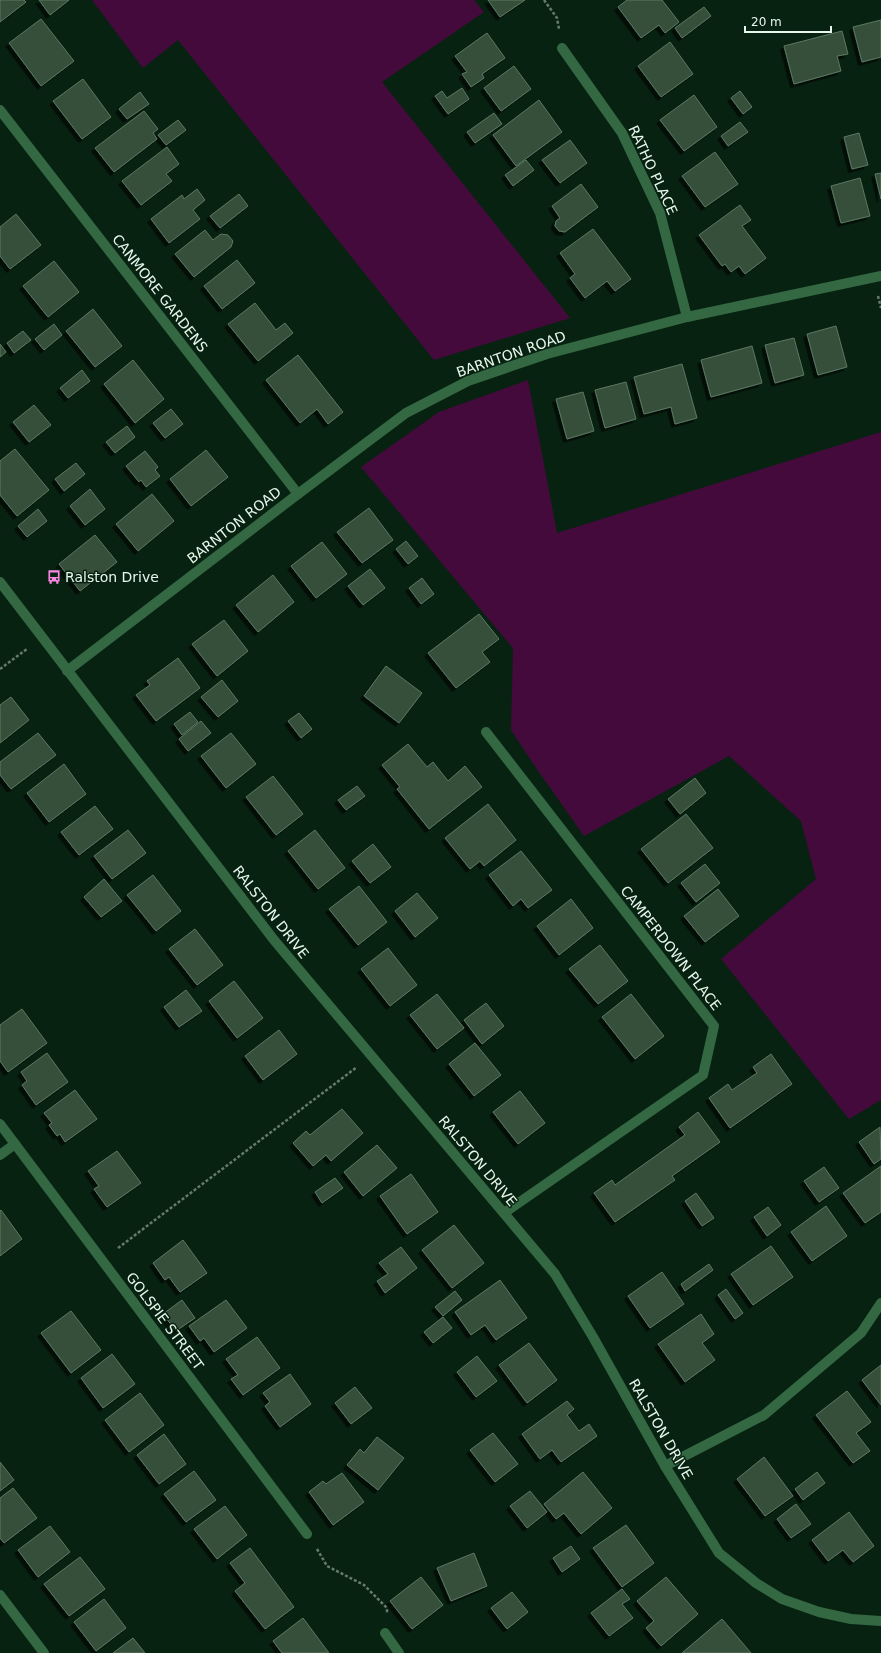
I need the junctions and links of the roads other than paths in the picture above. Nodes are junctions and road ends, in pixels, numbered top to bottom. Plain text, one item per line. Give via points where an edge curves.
1 (562, 48) road end
2 (0, 110) edge
3 (881, 276) edge
4 (687, 317) junction
5 (298, 494) junction
6 (0, 582) edge
7 (67, 671) junction
8 (486, 732) dead end
9 (0, 1124) edge
10 (15, 1144) junction
11 (0, 1155) edge
12 (504, 1213) junction
13 (881, 1303) edge
14 (665, 1466) junction
15 (307, 1534) road end
16 (0, 1595) edge
17 (881, 1621) edge
18 (385, 1633) road end
19 (41, 1652) edge
20 (399, 1653) edge

1 - 4 street, RATHO PLACE via 622,133 632,153 660,214
2 - 5 street, CANMORE GARDENS
3 - 4 street, BARNTON ROAD
4 - 5 street, BARNTON ROAD via 547,354 468,381 406,413
5 - 7 street, BARNTON ROAD
6 - 7 street, RALSTON DRIVE
7 - 12 street, RALSTON DRIVE via 274,940
8 - 12 street, CAMPERDOWN PLACE via 714,1026 702,1075
9 - 10 street, GOLSPIE STREET
10 - 11 street
10 - 15 street, GOLSPIE STREET
12 - 14 street, RALSTON DRIVE via 555,1274
13 - 14 street via 861,1333 764,1415
14 - 17 street, RALSTON DRIVE via 719,1553 756,1583 782,1598 819,1612 851,1619
16 - 19 street
18 - 20 street

